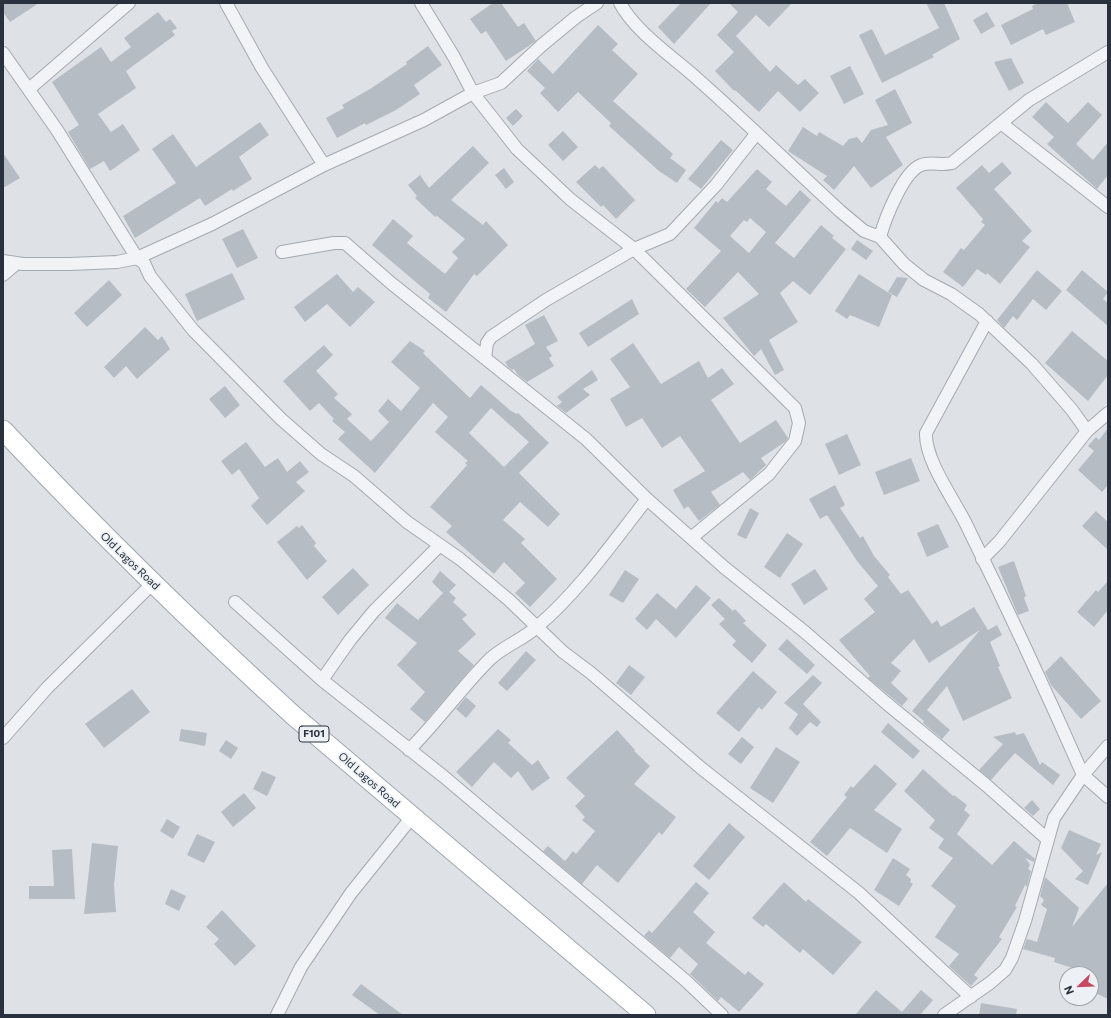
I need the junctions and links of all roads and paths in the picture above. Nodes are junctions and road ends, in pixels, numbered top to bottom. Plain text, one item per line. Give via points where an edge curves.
1 (129, 3) edge
2 (226, 3) edge
3 (421, 3) edge
4 (597, 3) edge
5 (620, 3) edge
6 (1108, 52) edge
7 (3, 53) edge
8 (29, 88) junction
9 (473, 93) junction
10 (1001, 123) junction
11 (756, 134) junction
12 (324, 164) junction
13 (1108, 207) edge
14 (880, 237) junction
15 (634, 250) junction
16 (282, 252) dead end
17 (137, 258) junction
18 (3, 261) edge
19 (17, 263) junction
20 (3, 275) edge
21 (987, 321) junction
22 (486, 358) junction
23 (1108, 413) edge
24 (3, 430) edge
25 (1087, 431) junction
26 (647, 499) junction
27 (692, 538) junction
28 (440, 545) junction
29 (982, 559) junction
30 (153, 583) junction
31 (235, 602) dead end
32 (538, 627) junction
33 (322, 680) junction
34 (3, 738) edge
35 (1108, 746) edge
36 (409, 750) junction
37 (1083, 775) junction
38 (1108, 797) edge
39 (412, 817) junction
40 (1046, 838) junction
41 (971, 997) junction
42 (277, 1015) edge
43 (646, 1015) edge
44 (722, 1015) edge
45 (944, 1015) edge

1 - 8 street
2 - 12 street via 262,68
3 - 9 street
4 - 9 street via 548,40 501,82
5 - 11 street via 650,38
6 - 10 street via 1029,100
7 - 8 street
8 - 17 street
9 - 12 street via 424,120
9 - 15 street via 517,149 570,199
10 - 13 street
10 - 14 street via 952,163 921,165 914,170 892,202
11 - 14 street via 852,222 864,231
11 - 15 street via 716,185 670,234
12 - 17 street via 212,224
14 - 21 street via 904,264 919,276 951,294
15 - 22 street via 546,300 491,337 487,343
15 - 27 street via 787,398 795,408 799,423 795,441 769,474
16 - 22 street via 345,243
17 - 19 street via 117,262 70,264
17 - 28 street via 144,263 166,299 193,330 280,420 321,454 354,476 407,522
18 - 19 street
19 - 20 street
21 - 25 street via 1032,364
21 - 29 street via 926,434 926,444 932,460
22 - 26 street via 586,439
23 - 25 street
24 - 30 main road, Old Lagos Road / F101 via 99,531
25 - 29 street
26 - 27 street
26 - 32 street via 570,594
27 - 40 street
28 - 32 street via 509,600
28 - 33 street via 374,611
29 - 37 street
30 - 34 street via 47,688
30 - 39 main road, Old Lagos Road / F101 via 294,716
31 - 33 street
32 - 36 street via 492,658
32 - 41 street via 563,652 701,768 859,893
33 - 36 street
35 - 37 street
36 - 44 street via 685,980
37 - 38 street
37 - 40 street via 1054,818
39 - 42 street via 347,899 300,967
39 - 43 main road, Old Lagos Road / F101
40 - 41 street via 1025,921 1012,958 1004,970
41 - 45 street

